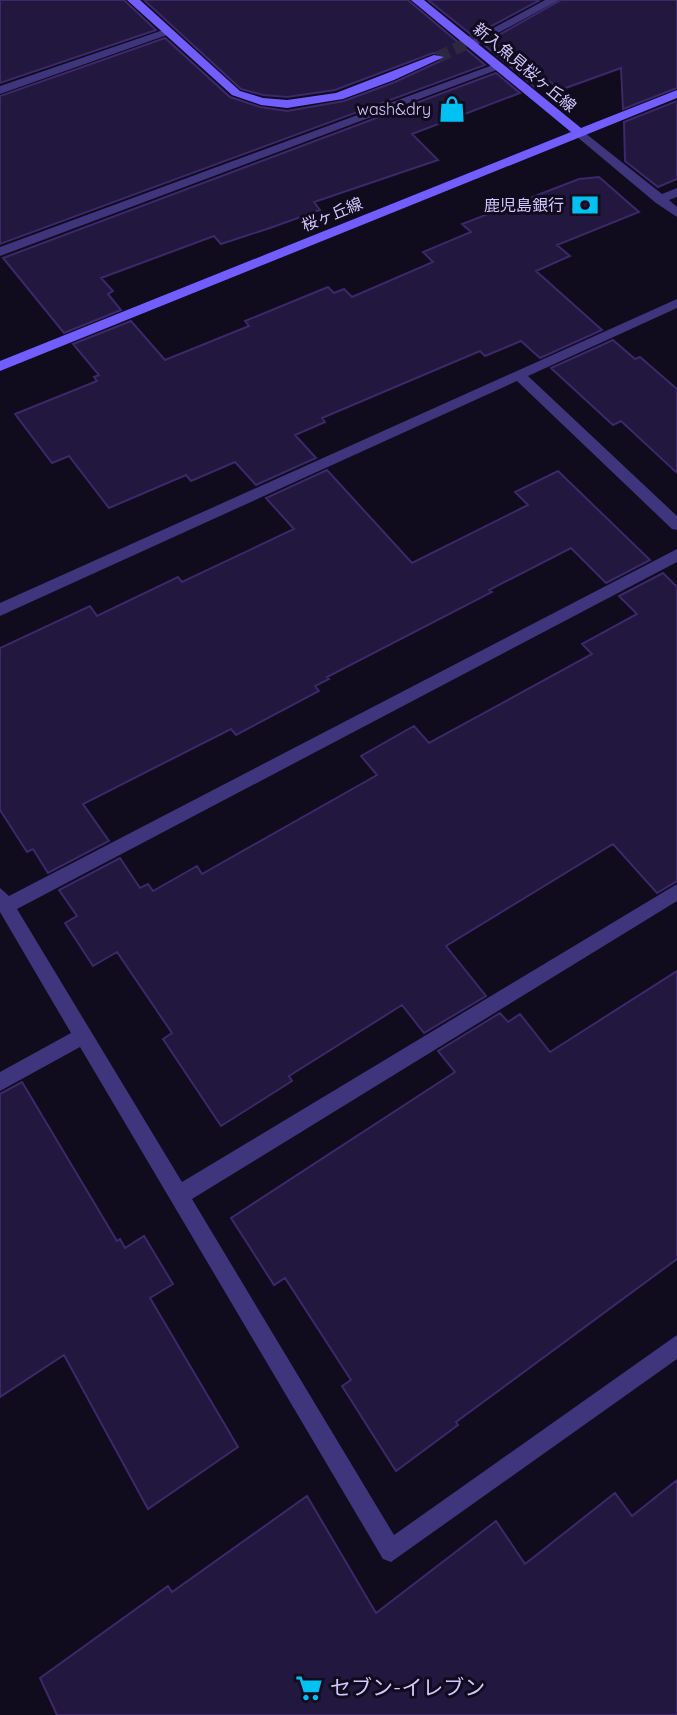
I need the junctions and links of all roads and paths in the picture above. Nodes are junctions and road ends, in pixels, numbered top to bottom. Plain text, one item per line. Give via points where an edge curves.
1 (133, 0) edge
2 (417, 0) edge
3 (553, 0) edge
4 (166, 33) junction
5 (472, 43) junction
6 (438, 57) tunnel mouth
7 (498, 66) junction
8 (0, 90) edge
9 (677, 94) edge
10 (580, 133) junction
11 (677, 192) edge
12 (660, 200) junction
13 (677, 213) edge
14 (0, 252) edge
15 (677, 303) edge
16 (0, 366) edge
17 (518, 374) junction
18 (677, 526) edge
19 (677, 555) edge
20 (1, 607) edge
21 (677, 892) edge
22 (3, 901) edge
23 (83, 1036) junction
24 (0, 1083) edge
25 (178, 1196) junction
26 (677, 1346) edge

1 - 4 street
2 - 5 street, 新入魚見桜ヶ丘線
3 - 5 street
4 - 6 street via 236,93 250,100 285,104 336,97
4 - 8 street
5 - 7 street, 新入魚見桜ヶ丘線
7 - 10 street, 新入魚見桜ヶ丘線
7 - 14 street
9 - 10 street, 桜ヶ丘線
10 - 12 street
10 - 16 street, 桜ヶ丘線
11 - 12 street
12 - 13 street
15 - 17 street
17 - 18 street
17 - 20 street
19 - 22 street
21 - 25 street
22 - 23 street
23 - 24 street
23 - 25 street
25 - 26 street via 391,1551

